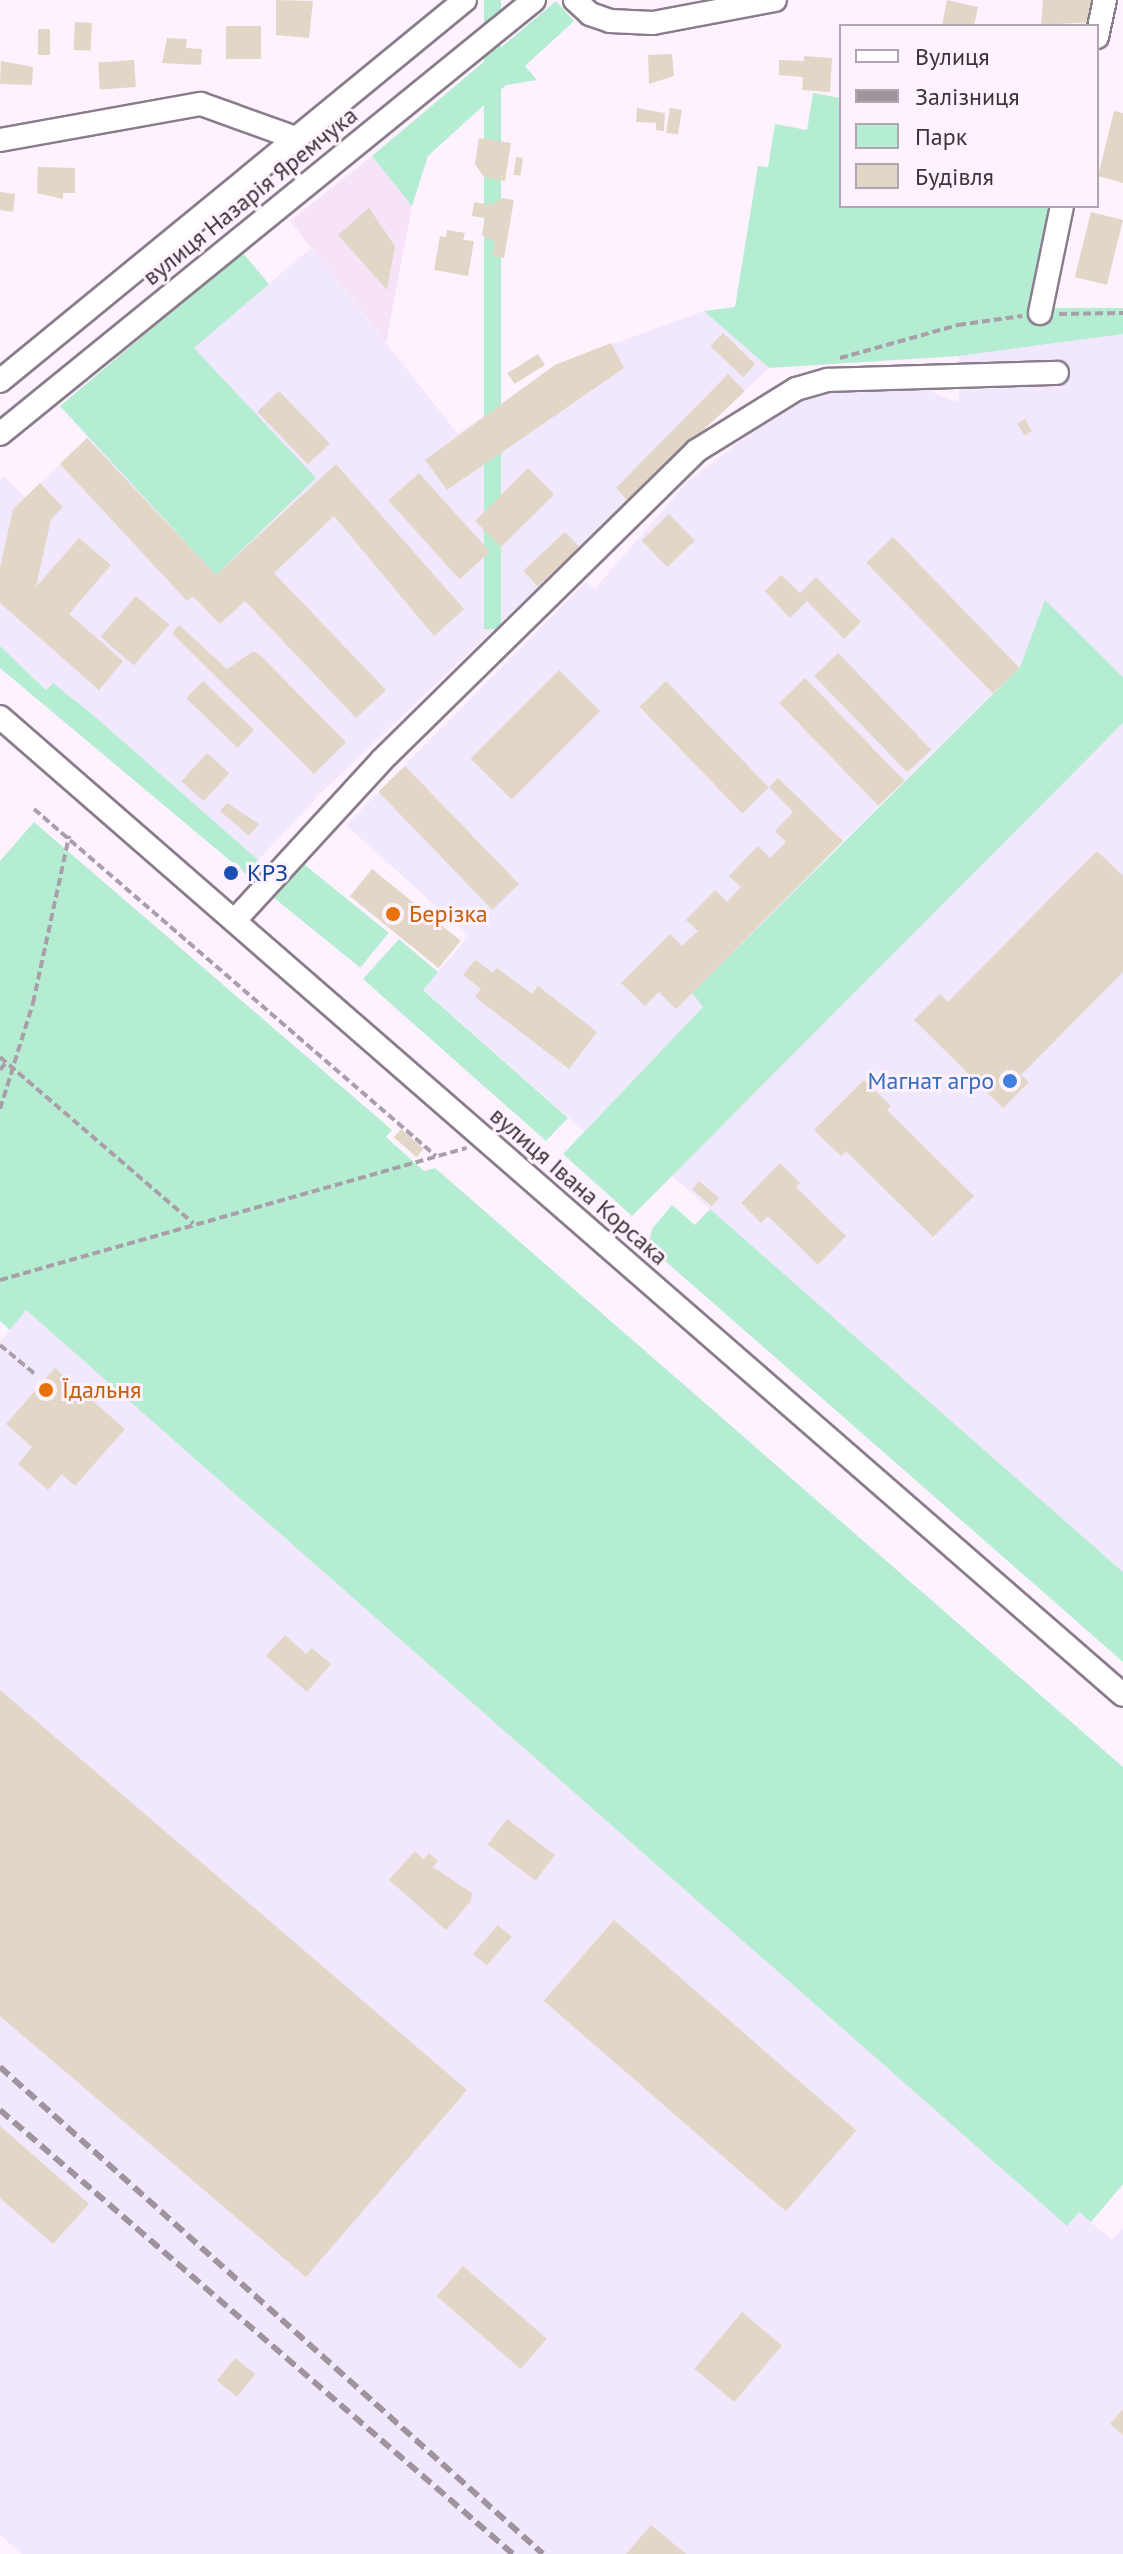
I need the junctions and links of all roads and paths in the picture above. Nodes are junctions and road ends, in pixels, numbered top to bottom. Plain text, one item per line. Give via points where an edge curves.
1 (465, 0) edge
2 (534, 0) edge
3 (575, 0) edge
4 (775, 0) edge
5 (1105, 0) edge
6 (1099, 28) edge
7 (298, 139) junction
8 (0, 140) edge
9 (1062, 208) edge
10 (1040, 313) junction
11 (1123, 313) edge
12 (831, 361) dead end
13 (1057, 373) dead end
14 (0, 381) edge
15 (0, 434) edge
16 (0, 717) edge
17 (34, 809) dead end
18 (69, 836) junction
19 (235, 920) junction
20 (0, 1057) edge
21 (6, 1062) junction
22 (13, 1067) junction
23 (0, 1070) edge
24 (0, 1109) edge
25 (488, 1142) junction
26 (436, 1156) junction
27 (193, 1223) junction
28 (0, 1280) edge
29 (0, 1345) edge
30 (36, 1375) dead end
31 (1123, 1695) edge

1 - 7 street, вулиця Назарія Яремчука
2 - 15 street, вулиця Назарія Яремчука
3 - 4 street via 590,14 610,21 653,23
5 - 6 street
7 - 8 street via 201,104
7 - 14 street, вулиця Назарія Яремчука
9 - 10 street
10 - 11 path
10 - 12 path via 958,325
13 - 19 street via 828,380 796,389 696,451 382,760
16 - 19 street, вулиця Івана Корсака
17 - 18 path
18 - 22 path via 33,1003
18 - 26 path
19 - 25 street, вулиця Івана Корсака
20 - 21 path
21 - 22 path
21 - 23 path
22 - 24 path
22 - 27 path
25 - 26 path
25 - 31 street, вулиця Івана Корсака
26 - 27 path
27 - 28 path
29 - 30 path

